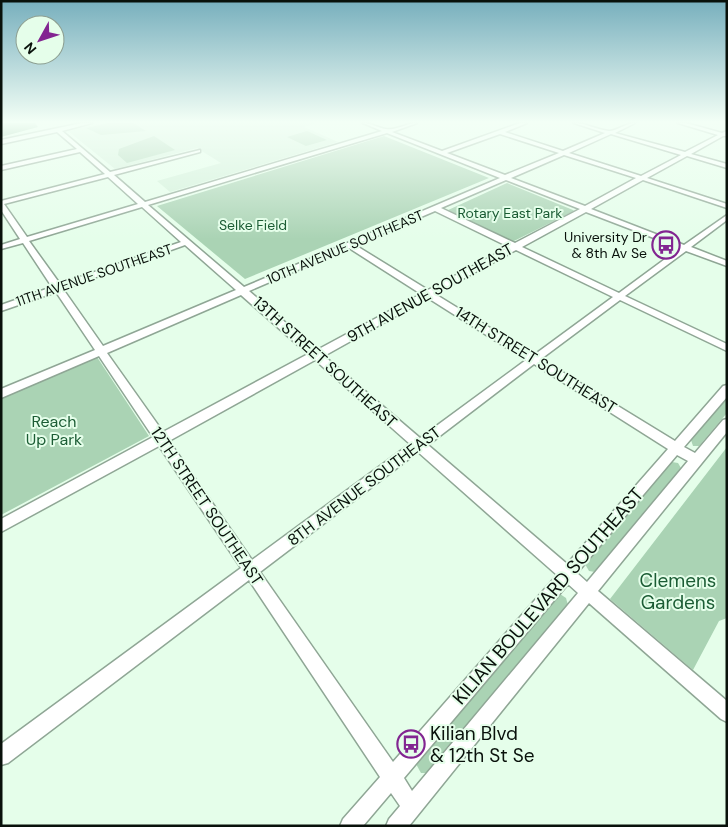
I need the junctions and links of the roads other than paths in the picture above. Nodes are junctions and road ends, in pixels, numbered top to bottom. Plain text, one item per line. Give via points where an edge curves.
1 (29, 162) edge
2 (94, 162) edge
3 (157, 162) edge
4 (287, 162) edge
5 (464, 162) edge
6 (544, 162) edge
7 (590, 162) edge
8 (671, 162) edge
9 (712, 162) edge
10 (727, 166) edge
11 (1, 168) edge
12 (110, 174) junction
13 (507, 178) junction
14 (641, 178) junction
15 (1, 204) edge
16 (144, 204) junction
17 (727, 206) edge
18 (435, 208) junction
19 (585, 209) junction
20 (727, 217) edge
21 (25, 240) junction
22 (188, 242) junction
23 (349, 245) junction
24 (515, 246) junction
25 (1, 247) edge
26 (685, 248) junction
27 (727, 264) edge
28 (58, 288) junction
29 (244, 290) junction
30 (429, 293) junction
31 (617, 296) junction
32 (1, 308) edge
33 (727, 348) edge
34 (101, 351) junction
35 (316, 356) junction
36 (533, 358) junction
37 (727, 389) edge
38 (1, 394) edge
39 (727, 423) edge
40 (161, 439) junction
41 (419, 446) junction
42 (676, 447) junction
43 (696, 460) junction
44 (1, 526) edge
45 (251, 570) junction
46 (568, 574) junction
47 (589, 592) junction
48 (727, 713) edge
49 (1, 756) edge
50 (392, 778) junction
51 (412, 807) junction
52 (350, 826) edge
53 (396, 826) edge

1 - 11 street
2 - 12 street, 13TH STREET SOUTHEAST
3 - 12 street
4 - 16 street
5 - 13 street
6 - 13 street, 10TH AVENUE SOUTHEAST
7 - 14 street
8 - 14 street, 9TH AVENUE SOUTHEAST
9 - 10 street
12 - 15 street
12 - 16 street, 13TH STREET SOUTHEAST
13 - 18 street, 10TH AVENUE SOUTHEAST
13 - 19 street
14 - 17 street
14 - 19 street, 9TH AVENUE SOUTHEAST
15 - 21 street, 12TH STREET SOUTHEAST
16 - 21 street
16 - 22 street, 13TH STREET SOUTHEAST
18 - 23 street, 10TH AVENUE SOUTHEAST
18 - 24 street
19 - 24 street, 9TH AVENUE SOUTHEAST
19 - 26 street
20 - 26 street, 8TH AVENUE SOUTHEAST
21 - 25 street
21 - 28 street, 12TH STREET SOUTHEAST
22 - 28 street, 11TH AVENUE SOUTHEAST
22 - 29 street, 13TH STREET SOUTHEAST
23 - 29 street, 10TH AVENUE SOUTHEAST
23 - 30 street, 14TH STREET SOUTHEAST
24 - 30 street, 9TH AVENUE SOUTHEAST
24 - 31 street
26 - 27 street
26 - 31 street, 8TH AVENUE SOUTHEAST
28 - 32 street, 11TH AVENUE SOUTHEAST
28 - 34 street, 12TH STREET SOUTHEAST
29 - 34 street, 10TH AVENUE SOUTHEAST
29 - 35 street, 13TH STREET SOUTHEAST
30 - 35 street, 9TH AVENUE SOUTHEAST
30 - 36 street, 14TH STREET SOUTHEAST
31 - 33 street
31 - 36 street, 8TH AVENUE SOUTHEAST
34 - 38 street, 10TH AVENUE SOUTHEAST
34 - 40 street, 12TH STREET SOUTHEAST
35 - 40 street, 9TH AVENUE SOUTHEAST
35 - 41 street, 13TH STREET SOUTHEAST
36 - 41 street, 8TH AVENUE SOUTHEAST
36 - 42 street, 14TH STREET SOUTHEAST
37 - 42 street, KILIAN BOULEVARD SOUTHEAST
39 - 43 street, KILIAN BOULEVARD SOUTHEAST
40 - 44 street, 9TH AVENUE SOUTHEAST
40 - 45 street, 12TH STREET SOUTHEAST
41 - 45 street, 8TH AVENUE SOUTHEAST
41 - 46 street, 13TH STREET SOUTHEAST
42 - 43 street, 14TH STREET SOUTHEAST
42 - 46 street, KILIAN BOULEVARD SOUTHEAST
43 - 47 street, KILIAN BOULEVARD SOUTHEAST
45 - 49 street, 8TH AVENUE SOUTHEAST
45 - 50 street, 12TH STREET SOUTHEAST
46 - 47 street, 13TH STREET SOUTHEAST
46 - 50 street, KILIAN BOULEVARD SOUTHEAST
47 - 48 street, 13TH STREET SOUTHEAST
47 - 51 street, KILIAN BOULEVARD SOUTHEAST
50 - 51 street, 12TH STREET SOUTHEAST
50 - 52 street, KILIAN BOULEVARD SOUTHEAST
51 - 53 street, KILIAN BOULEVARD SOUTHEAST

